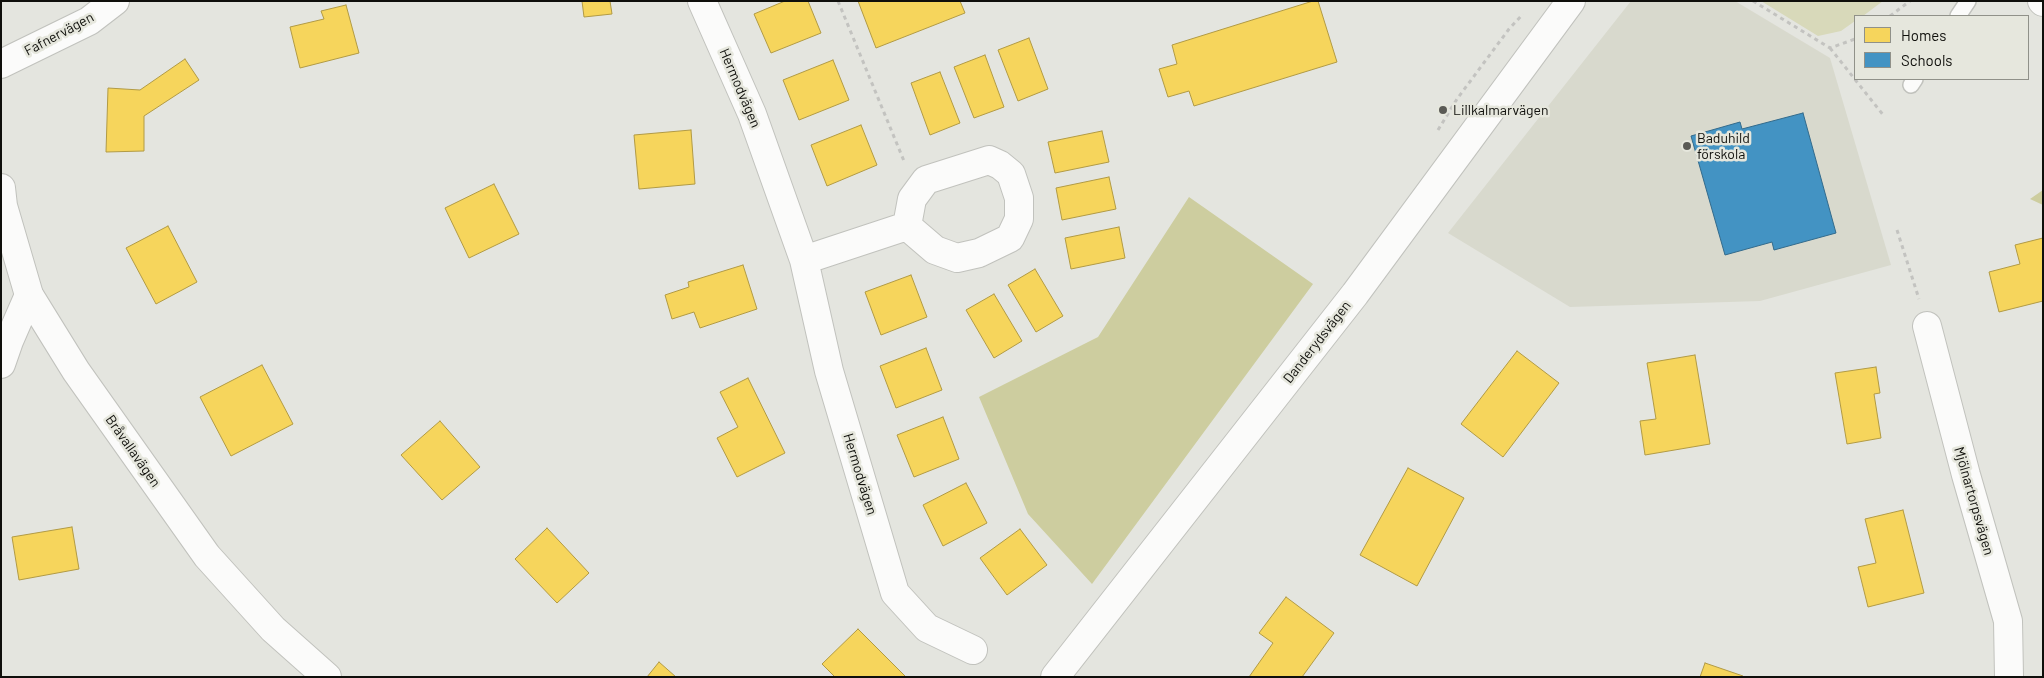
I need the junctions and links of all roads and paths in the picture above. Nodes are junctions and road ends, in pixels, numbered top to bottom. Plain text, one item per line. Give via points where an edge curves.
1 (115, 1) edge
2 (702, 1) edge
3 (838, 1) edge
4 (1571, 1) edge
5 (1753, 1) edge
6 (1910, 1) edge
7 (1968, 1) edge
8 (1891, 15) edge
9 (1959, 15) edge
10 (1854, 39) edge
11 (1830, 48) junction
12 (1, 64) edge
13 (1854, 78) edge
14 (1855, 80) edge
15 (1884, 116) dead end
16 (1, 188) edge
17 (917, 192) junction
18 (907, 226) junction
19 (1897, 230) dead end
20 (804, 260) junction
21 (29, 295) junction
22 (1927, 326) joint
23 (1, 364) edge
24 (973, 650) dead end
25 (327, 677) edge
26 (1056, 677) edge
27 (2009, 677) edge

1 - 12 street, Fafnervägen via 89,21
2 - 20 street, Hermodvägen via 752,114
3 - 17 path
4 - 26 street, Danderydsvägen via 1355,294
5 - 11 path
6 - 8 path
7 - 9 lane
10 - 11 path
11 - 13 path
14 - 15 path
16 - 21 street, Bråvallavägen via 3,206
17 - 18 street via 912,199
17 - 18 street via 926,180 989,160 1011,174 1019,198 1019,219 1010,238 979,253 957,258 935,250
18 - 20 street
19 - 22 path
20 - 24 street, Hermodvägen via 828,371 896,593 927,628
21 - 23 street
21 - 25 street, Bråvallavägen via 76,371 207,556 273,629
22 - 27 street, Mjölnartorpsvägen via 2008,621

